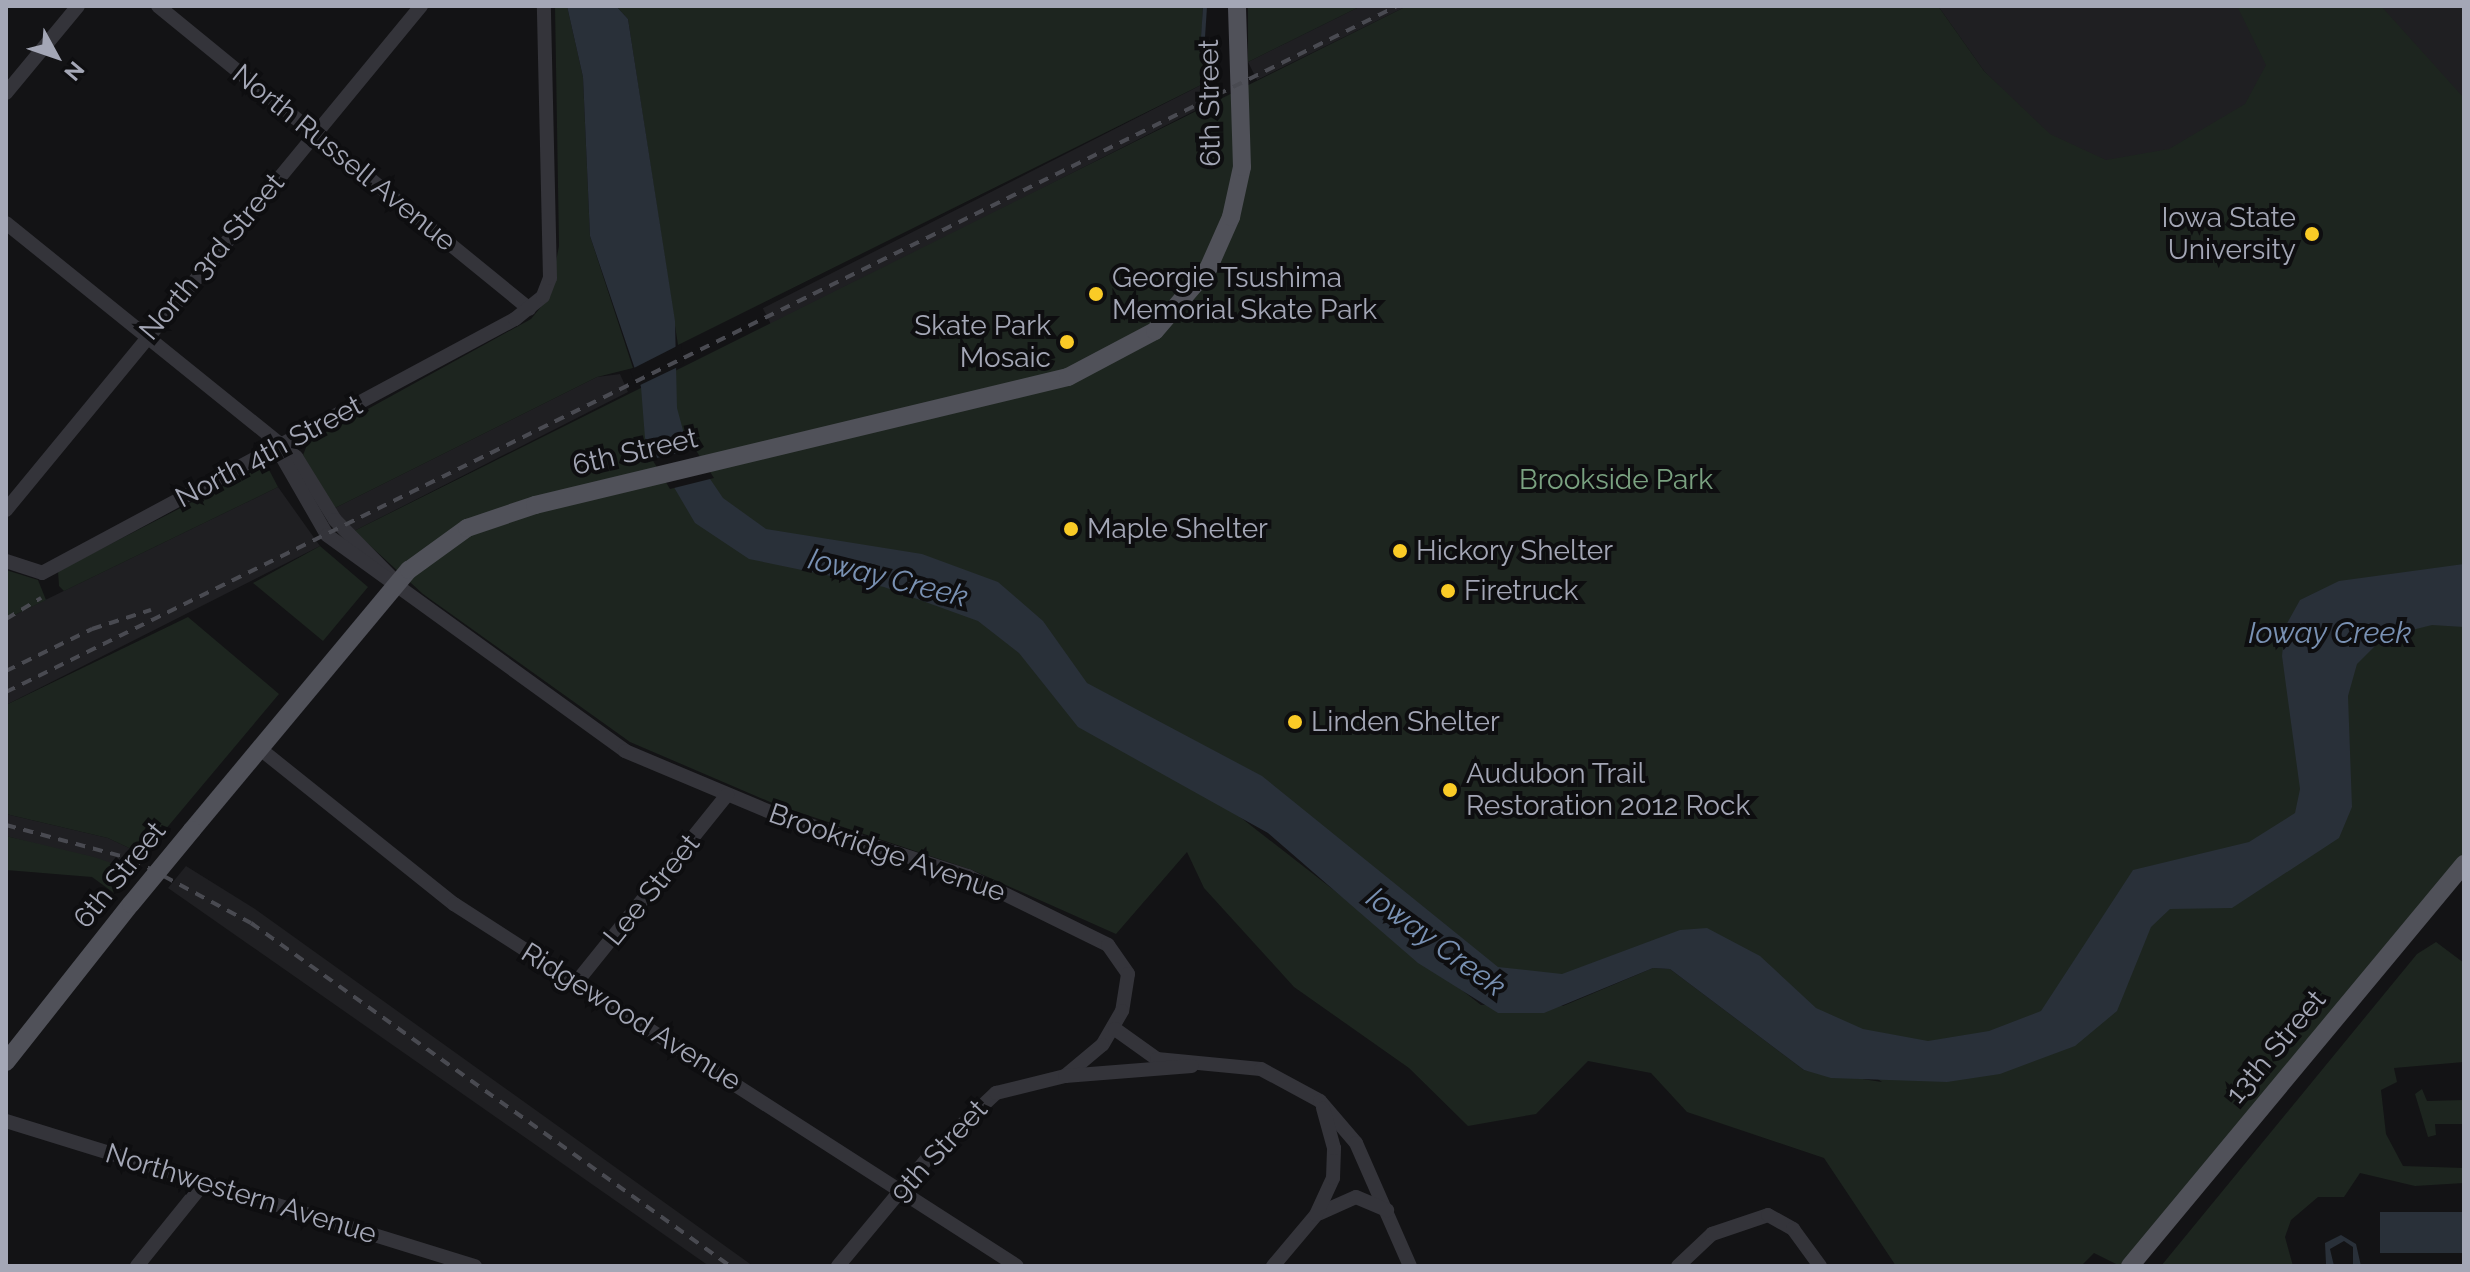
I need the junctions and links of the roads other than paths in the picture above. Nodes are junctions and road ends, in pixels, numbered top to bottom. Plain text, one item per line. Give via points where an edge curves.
1 (78, 6) edge
2 (158, 6) edge
3 (421, 6) edge
4 (544, 6) edge
5 (1237, 6) edge
6 (6, 93) edge
7 (315, 134) junction
8 (6, 223) edge
9 (529, 309) junction
10 (145, 337) junction
11 (277, 448) junction
12 (6, 510) edge
13 (6, 561) edge
14 (397, 583) junction
15 (259, 748) junction
16 (727, 795) junction
17 (2464, 864) edge
18 (575, 984) junction
19 (1115, 1029) junction
20 (6, 1062) edge
21 (1192, 1066) junction
22 (1065, 1076) junction
23 (1320, 1101) junction
24 (6, 1121) edge
25 (204, 1183) junction
26 (901, 1189) junction
27 (1387, 1210) junction
28 (1316, 1215) junction
29 (434, 1254) junction
30 (137, 1266) edge
31 (424, 1266) edge
32 (475, 1266) edge
33 (838, 1266) edge
34 (1017, 1266) edge
35 (1273, 1266) edge
36 (1410, 1266) edge
37 (1678, 1266) edge
38 (1820, 1266) edge
39 (2130, 1266) edge

1 - 6 street
2 - 7 street, North Russell Avenue
3 - 7 street, North 3rd Street
4 - 9 street via 550,278
5 - 14 main road, 6th Street via 1238,192 1208,269 1173,315 1136,345 1068,377 635,481 467,528
7 - 9 street, North Russell Avenue
7 - 10 street, North 3rd Street
8 - 10 street
9 - 11 street, North 4th Street
10 - 11 street
10 - 12 street, North 3rd Street
11 - 13 street, North 4th Street via 42,573
11 - 14 street via 296,457 335,520
11 - 14 street, Brookridge Avenue via 327,535 372,573
14 - 15 main road, 6th Street
14 - 16 street, Brookridge Avenue via 625,751
15 - 18 street, Ridgewood Avenue via 454,904
15 - 20 main road, 6th Street, bridge
16 - 18 street, Lee Street
16 - 19 street, Brookridge Avenue via 968,876 1108,945 1128,974
17 - 39 main road, 13th Street
18 - 26 street, Ridgewood Avenue
19 - 21 street via 1157,1059
19 - 22 street, 9th Street
21 - 22 street, 9th Street
21 - 23 street via 1261,1069
22 - 26 street, 9th Street via 996,1093
23 - 27 street via 1356,1143
23 - 28 street via 1334,1148 1333,1178
24 - 25 street, Northwestern Avenue
25 - 29 street, Northwestern Avenue
25 - 30 street
26 - 33 street, 9th Street
26 - 34 street, Ridgewood Avenue
27 - 28 street via 1356,1197
27 - 36 street
28 - 35 street
29 - 31 street
29 - 32 street, Northwestern Avenue
37 - 38 street via 1712,1234 1768,1215 1793,1229

